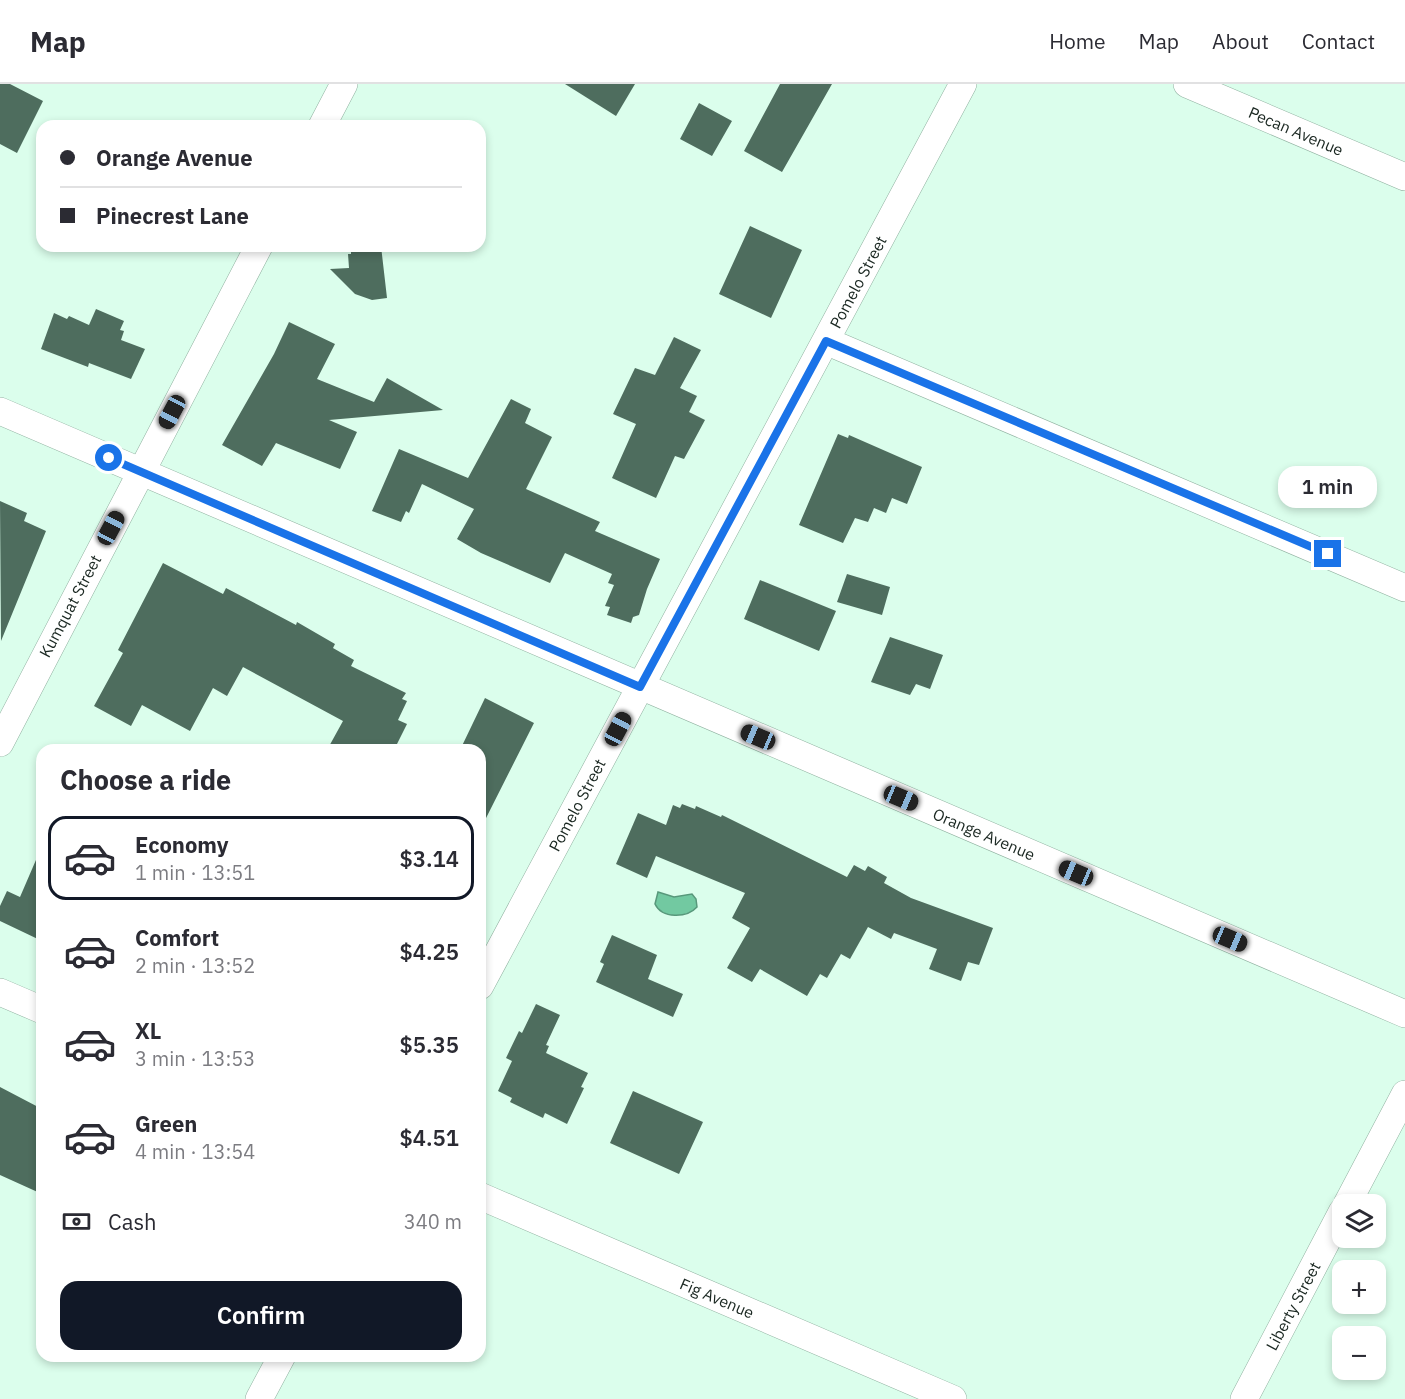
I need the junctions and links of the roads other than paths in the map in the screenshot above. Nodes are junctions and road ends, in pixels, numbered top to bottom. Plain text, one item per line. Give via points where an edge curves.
1 (344, 84) edge
2 (963, 84) edge
3 (1187, 84) edge
4 (325, 120) edge
5 (1405, 177) edge
6 (256, 252) edge
7 (826, 341) junction
8 (0, 411) edge
9 (141, 470) junction
10 (1405, 588) edge
11 (640, 687) junction
12 (0, 743) edge
13 (486, 975) edge
14 (0, 992) edge
15 (36, 1007) edge
16 (1405, 1014) edge
17 (1405, 1094) edge
18 (1352, 1194) edge
19 (486, 1199) edge
20 (1332, 1231) edge
21 (279, 1362) edge
22 (259, 1399) edge
23 (953, 1399) edge
24 (1244, 1399) edge

1 - 4 street
2 - 7 street, Pomelo Street
3 - 5 street, Pecan Avenue
6 - 9 street, Kumquat Street
7 - 10 street
7 - 11 street, Pomelo Street
8 - 9 street, Orange Avenue
9 - 11 street, Orange Avenue
9 - 12 street, Kumquat Street
11 - 13 street, Pomelo Street
11 - 16 street, Orange Avenue
14 - 15 street
17 - 18 street
19 - 23 street, Fig Avenue
20 - 24 street, Liberty Street
21 - 22 street

